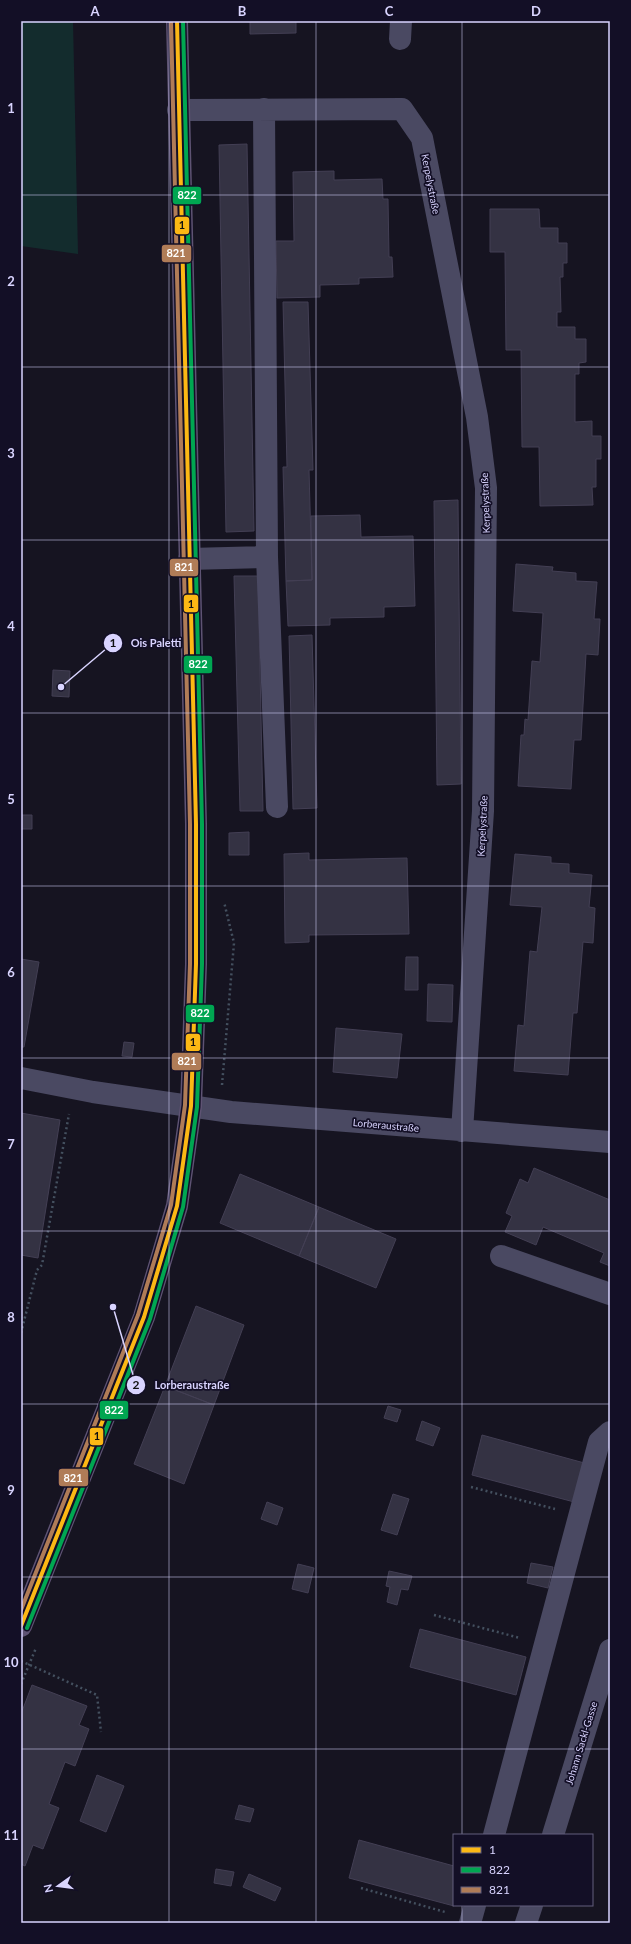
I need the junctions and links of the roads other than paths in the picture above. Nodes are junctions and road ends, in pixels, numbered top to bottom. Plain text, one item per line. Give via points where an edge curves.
1 (177, 21) edge
2 (264, 109) junction
3 (178, 110) junction
4 (267, 557) junction
5 (189, 559) junction
6 (277, 807) dead end
7 (21, 1078) edge
8 (191, 1106) junction
9 (462, 1131) junction
10 (610, 1142) edge
11 (501, 1256) dead end
12 (610, 1294) edge
13 (610, 1432) edge
14 (21, 1626) edge
15 (610, 1650) edge
16 (494, 1834) edge
17 (553, 1834) edge
18 (532, 1906) edge
19 (526, 1923) edge

1 - 3 main road
2 - 3 street, Kerpelystraße
2 - 4 street
2 - 9 street, Kerpelystraße via 402,109 422,138 476,409 486,488 483,811
3 - 5 main road
4 - 5 street
4 - 6 street
5 - 8 main road via 196,824 196,964
7 - 8 street, Lorberaustraße
8 - 9 street, Lorberaustraße via 231,1112
8 - 14 main road via 177,1206 144,1317
9 - 10 street, Lorberaustraße
11 - 12 street
13 - 16 street via 600,1442
15 - 17 street, Johann Sackl-Gasse
18 - 19 street

